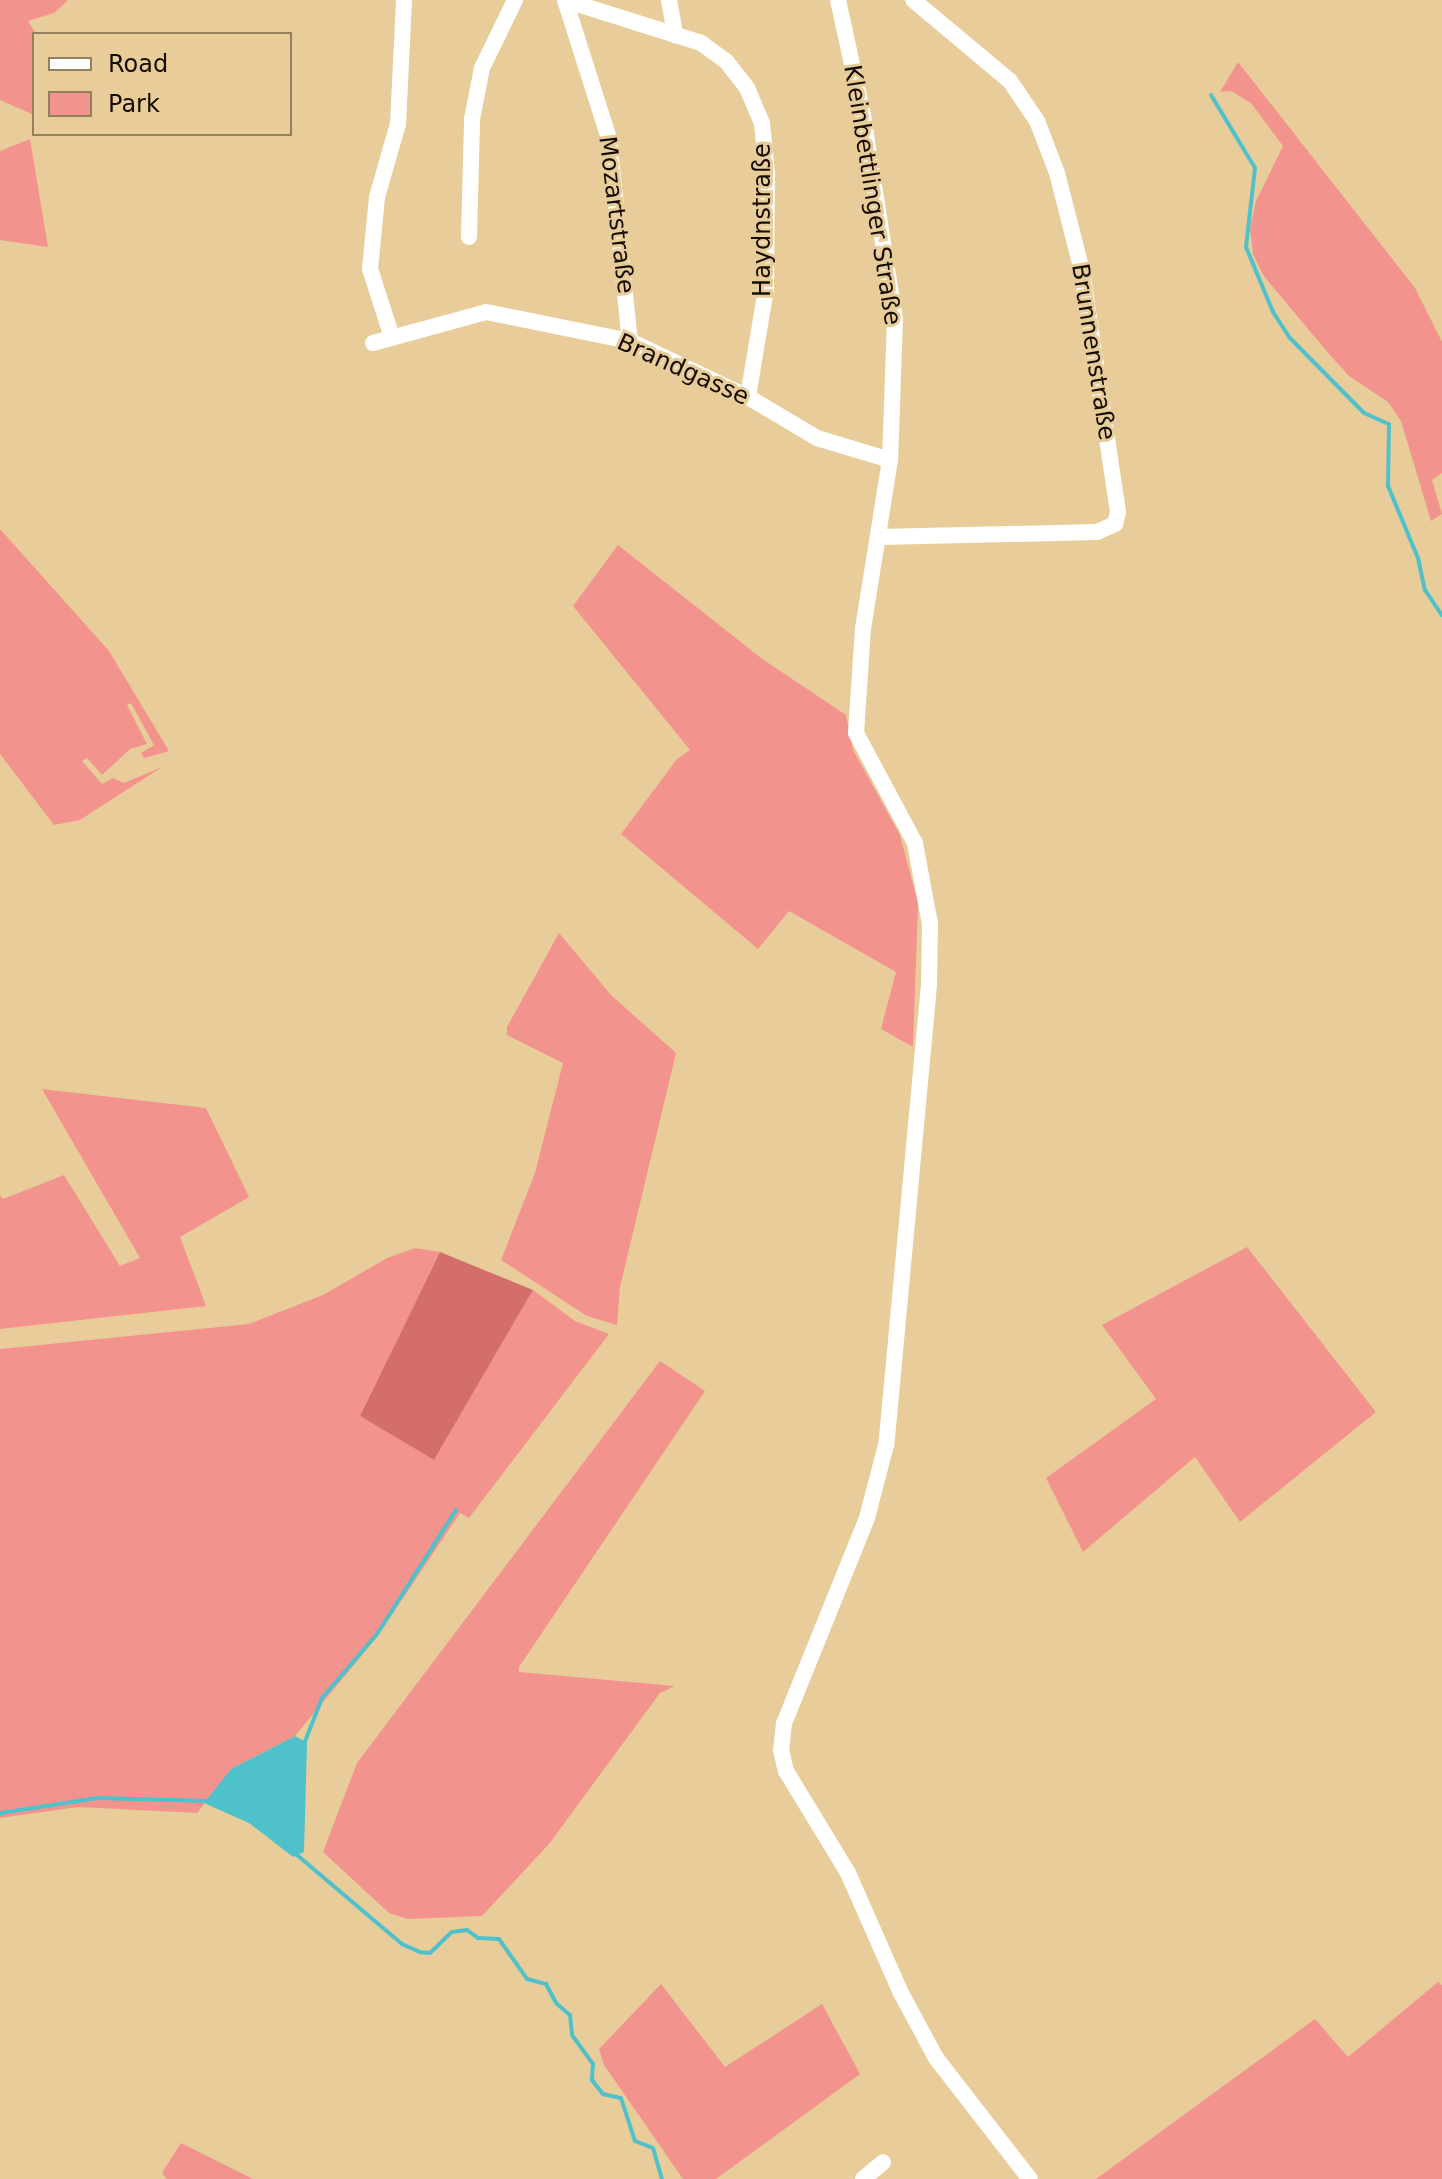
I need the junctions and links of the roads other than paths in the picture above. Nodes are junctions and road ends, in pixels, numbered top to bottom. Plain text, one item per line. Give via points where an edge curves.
1 (404, 0) edge
2 (515, 0) edge
3 (565, 0) edge
4 (669, 0) edge
5 (838, 0) edge
6 (913, 0) edge
7 (675, 35) junction
8 (469, 237) dead end
9 (391, 334) junction
10 (630, 341) junction
11 (373, 343) dead end
12 (748, 397) junction
13 (890, 460) junction
14 (879, 537) junction
15 (883, 2162) dead end
16 (863, 2179) edge
17 (1030, 2179) edge

1 - 9 street via 398,124 377,197 370,269
2 - 8 street via 482,68 472,119
3 - 7 street, Haydnstraße
3 - 10 street, Mozartstraße via 609,139
4 - 7 street
5 - 13 street, Kleinbettlinger Straße via 863,115 895,319
6 - 14 street, Brunnenstraße via 1010,81 1037,121 1057,173 1082,271 1118,512 1115,524 1097,532
7 - 12 street, Haydnstraße via 701,43 726,61 747,88 762,123 766,289
9 - 10 street, Brandgasse via 486,312
9 - 11 street, Brandgasse
10 - 12 street, Brandgasse
12 - 13 street, Brandgasse via 817,438
13 - 14 street, Kleinbettlinger Straße
14 - 17 street, Kleinbettlinger Straße via 863,628 856,733 915,843 930,924 929,985 886,1445 867,1518 784,1723 781,1750 786,1771 848,1873 936,2058
15 - 16 street

